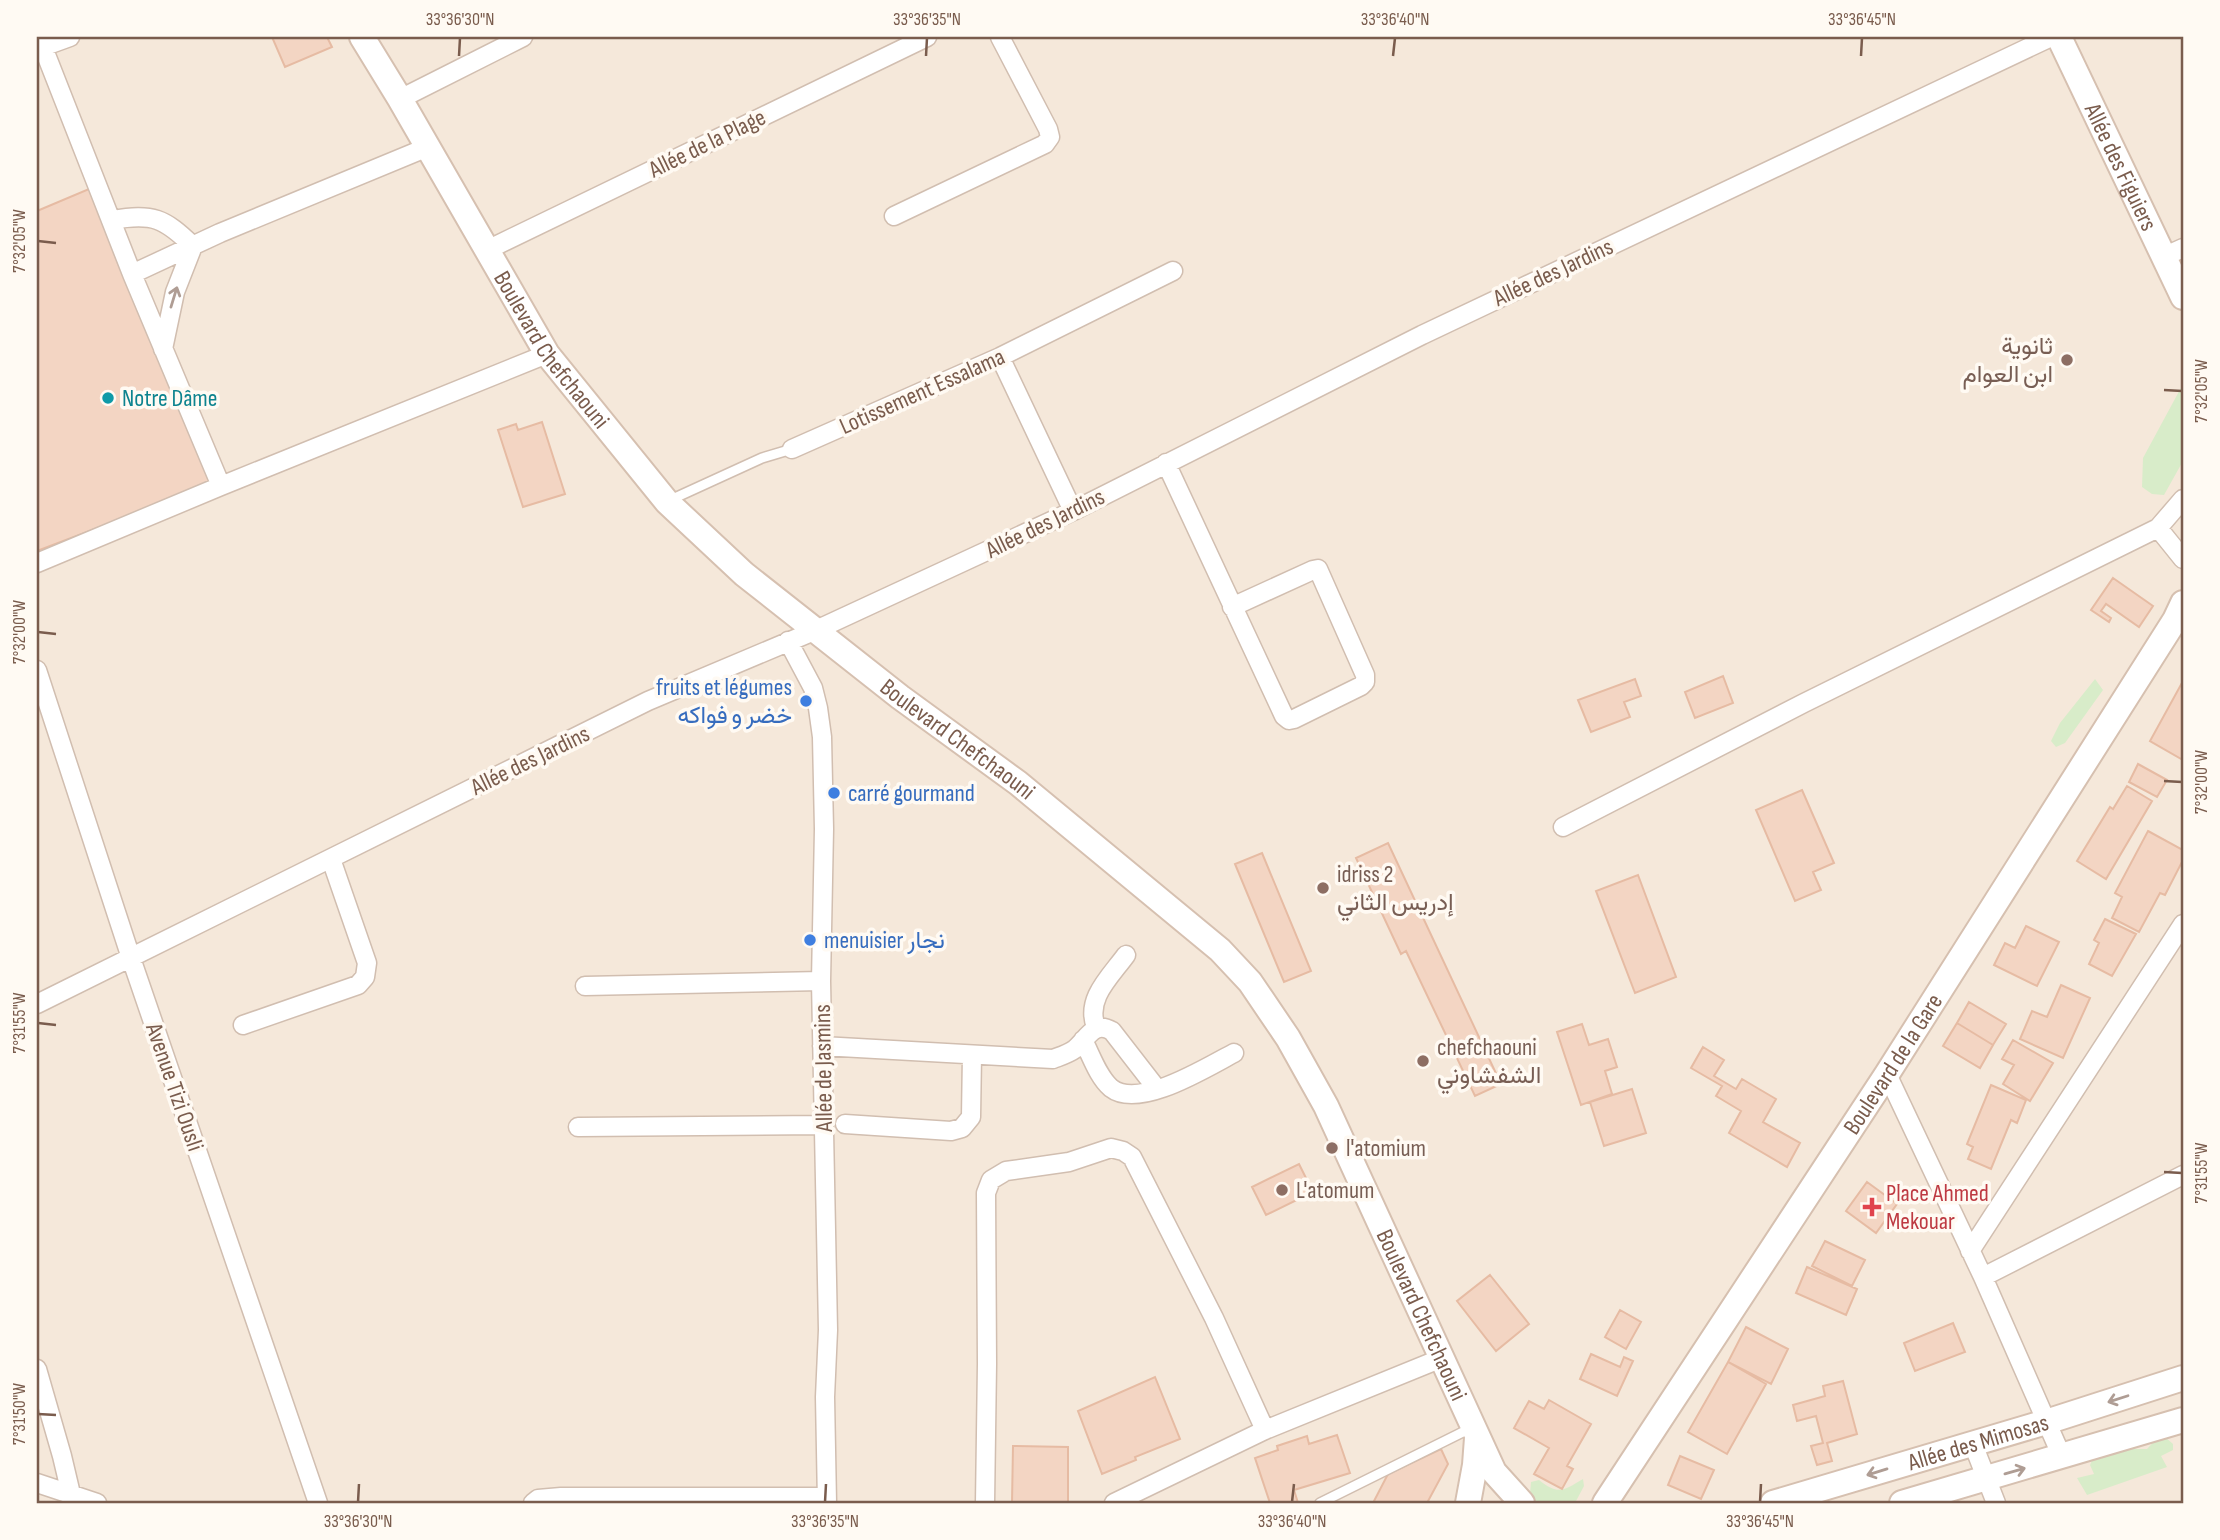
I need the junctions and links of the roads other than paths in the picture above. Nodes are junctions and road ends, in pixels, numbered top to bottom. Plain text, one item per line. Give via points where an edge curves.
1 (70, 37) edge
2 (362, 37) edge
3 (523, 37) edge
4 (927, 37) edge
5 (1000, 37) edge
6 (2051, 37) edge
7 (2059, 37) edge
8 (40, 48) edge
9 (400, 99) junction
10 (428, 147) junction
11 (894, 216) dead end
12 (112, 220) junction
13 (193, 246) junction
14 (487, 250) junction
15 (2173, 252) edge
16 (1174, 271) dead end
17 (132, 274) junction
18 (2183, 297) edge
19 (163, 349) junction
20 (547, 354) junction
21 (1000, 357) junction
22 (792, 449) joint
23 (1166, 463) junction
24 (220, 486) junction
25 (2183, 499) edge
26 (667, 502) junction
27 (1073, 511) junction
28 (2158, 528) junction
29 (2183, 559) edge
30 (37, 563) edge
31 (1232, 607) junction
32 (2181, 612) edge
33 (814, 631) junction
34 (788, 641) junction
35 (37, 670) edge
36 (1563, 827) dead end
37 (331, 859) junction
38 (2183, 924) edge
39 (1126, 955) dead end
40 (131, 958) junction
41 (821, 981) junction
42 (585, 986) dead end
43 (37, 1004) edge
44 (243, 1025) dead end
45 (1096, 1027) junction
46 (1083, 1041) junction
47 (822, 1046) junction
48 (1234, 1053) dead end
49 (972, 1055) junction
50 (1887, 1074) junction
51 (1157, 1089) junction
52 (845, 1124) dead end
53 (824, 1125) junction
54 (578, 1127) dead end
55 (2183, 1175) edge
56 (1970, 1251) junction
57 (1983, 1277) junction
58 (1442, 1358) junction
59 (37, 1369) edge
60 (2183, 1378) edge
61 (2183, 1420) edge
62 (2046, 1422) junction
63 (1265, 1430) junction
64 (1475, 1432) junction
65 (1973, 1444) junction
66 (2062, 1457) junction
67 (1496, 1476) junction
68 (1986, 1479) junction
69 (37, 1483) edge
70 (71, 1499) edge
71 (826, 1500) edge
72 (97, 1503) edge
73 (318, 1503) edge
74 (533, 1503) edge
75 (985, 1503) edge
76 (1114, 1503) edge
77 (1320, 1503) edge
78 (1468, 1503) edge
79 (1499, 1503) edge
80 (1522, 1503) edge
81 (1605, 1503) edge
82 (1773, 1503) edge
83 (1902, 1503) edge
84 (1996, 1503) edge

1 - 8 street
2 - 9 street, Boulevard Chefchaouni
3 - 9 street
4 - 14 street, Allée de la Plage
5 - 11 street via 1050,137 1045,144
6 - 23 street, Allée des Jardins via 1422,335
7 - 15 street, Allée des Figuiers
8 - 12 street
9 - 10 street, Boulevard Chefchaouni
10 - 13 street
10 - 14 street, Boulevard Chefchaouni
12 - 13 street via 140,217 165,221
12 - 17 street
13 - 17 street
19 -> 13 street via 175,292
14 - 20 street, Boulevard Chefchaouni
15 - 18 street, Allée des Figuiers
16 - 21 street, Lotissement Essalama
17 - 19 street
19 - 24 street
20 - 24 street
20 - 26 street, Boulevard Chefchaouni
21 - 22 street, Lotissement Essalama
21 - 27 street
22 - 26 lane, Lotissement Essalama
23 - 27 street, Allée des Jardins
23 - 31 street
24 - 30 street
25 - 28 street
26 - 33 street, Boulevard Chefchaouni
27 - 33 street, Allée des Jardins
28 - 29 street
28 - 36 street
31 - 31 street via 1289,720 1365,682 1318,569
32 - 50 street, Boulevard de la Gare
33 - 34 street, Allée des Jardins
33 - 58 street, Boulevard Chefchaouni via 1018,783 1220,950 1250,982 1326,1106
34 - 37 street, Allée des Jardins via 648,701
34 - 41 street, Allée de Jasmins via 813,688 822,737
35 - 40 street, Avenue Tizi Ousli
37 - 40 street, Allée des Jardins
37 - 44 street via 367,962 365,977 358,985
38 - 56 street
39 - 45 street via 1096,996
40 - 43 street, Allée des Jardins
40 - 73 street, Avenue Tizi Ousli
41 - 42 street
41 - 47 street, Allée de Jasmins
45 - 46 street
45 - 51 street via 1112,1031
46 - 49 street via 1053,1059
46 - 51 street via 1116,1091 1138,1095
47 - 49 street
47 - 53 street, Allée de Jasmins
48 - 51 street
49 - 52 street via 971,1116 962,1128
50 - 56 street
50 - 81 street, Boulevard de la Gare
53 - 54 street
53 - 71 street, Allée de Jasmins
55 - 57 street
56 - 57 street
57 - 62 street
58 - 63 street
58 - 64 street, Boulevard Chefchaouni
59 - 70 street
60 -> 62 street, Allée des Mimosas
61 - 66 street, Allée des Mimosas
62 - 65 street, Allée des Mimosas
62 - 66 street
63 - 75 street via 1132,1157 1111,1148 1069,1163 1006,1171 991,1180 986,1193
63 - 76 street
64 - 67 street, Boulevard Chefchaouni
64 - 77 lane
64 - 78 street via 1474,1478
65 - 68 street
65 -> 82 street, Allée des Mimosas
68 -> 66 street, Allée des Mimosas
67 - 79 street, Boulevard Chefchaouni
67 - 80 street, Boulevard Chefchaouni
68 - 83 street, Allée des Mimosas
68 - 84 street
69 - 70 street
70 - 72 street
71 - 74 street via 561,1497

